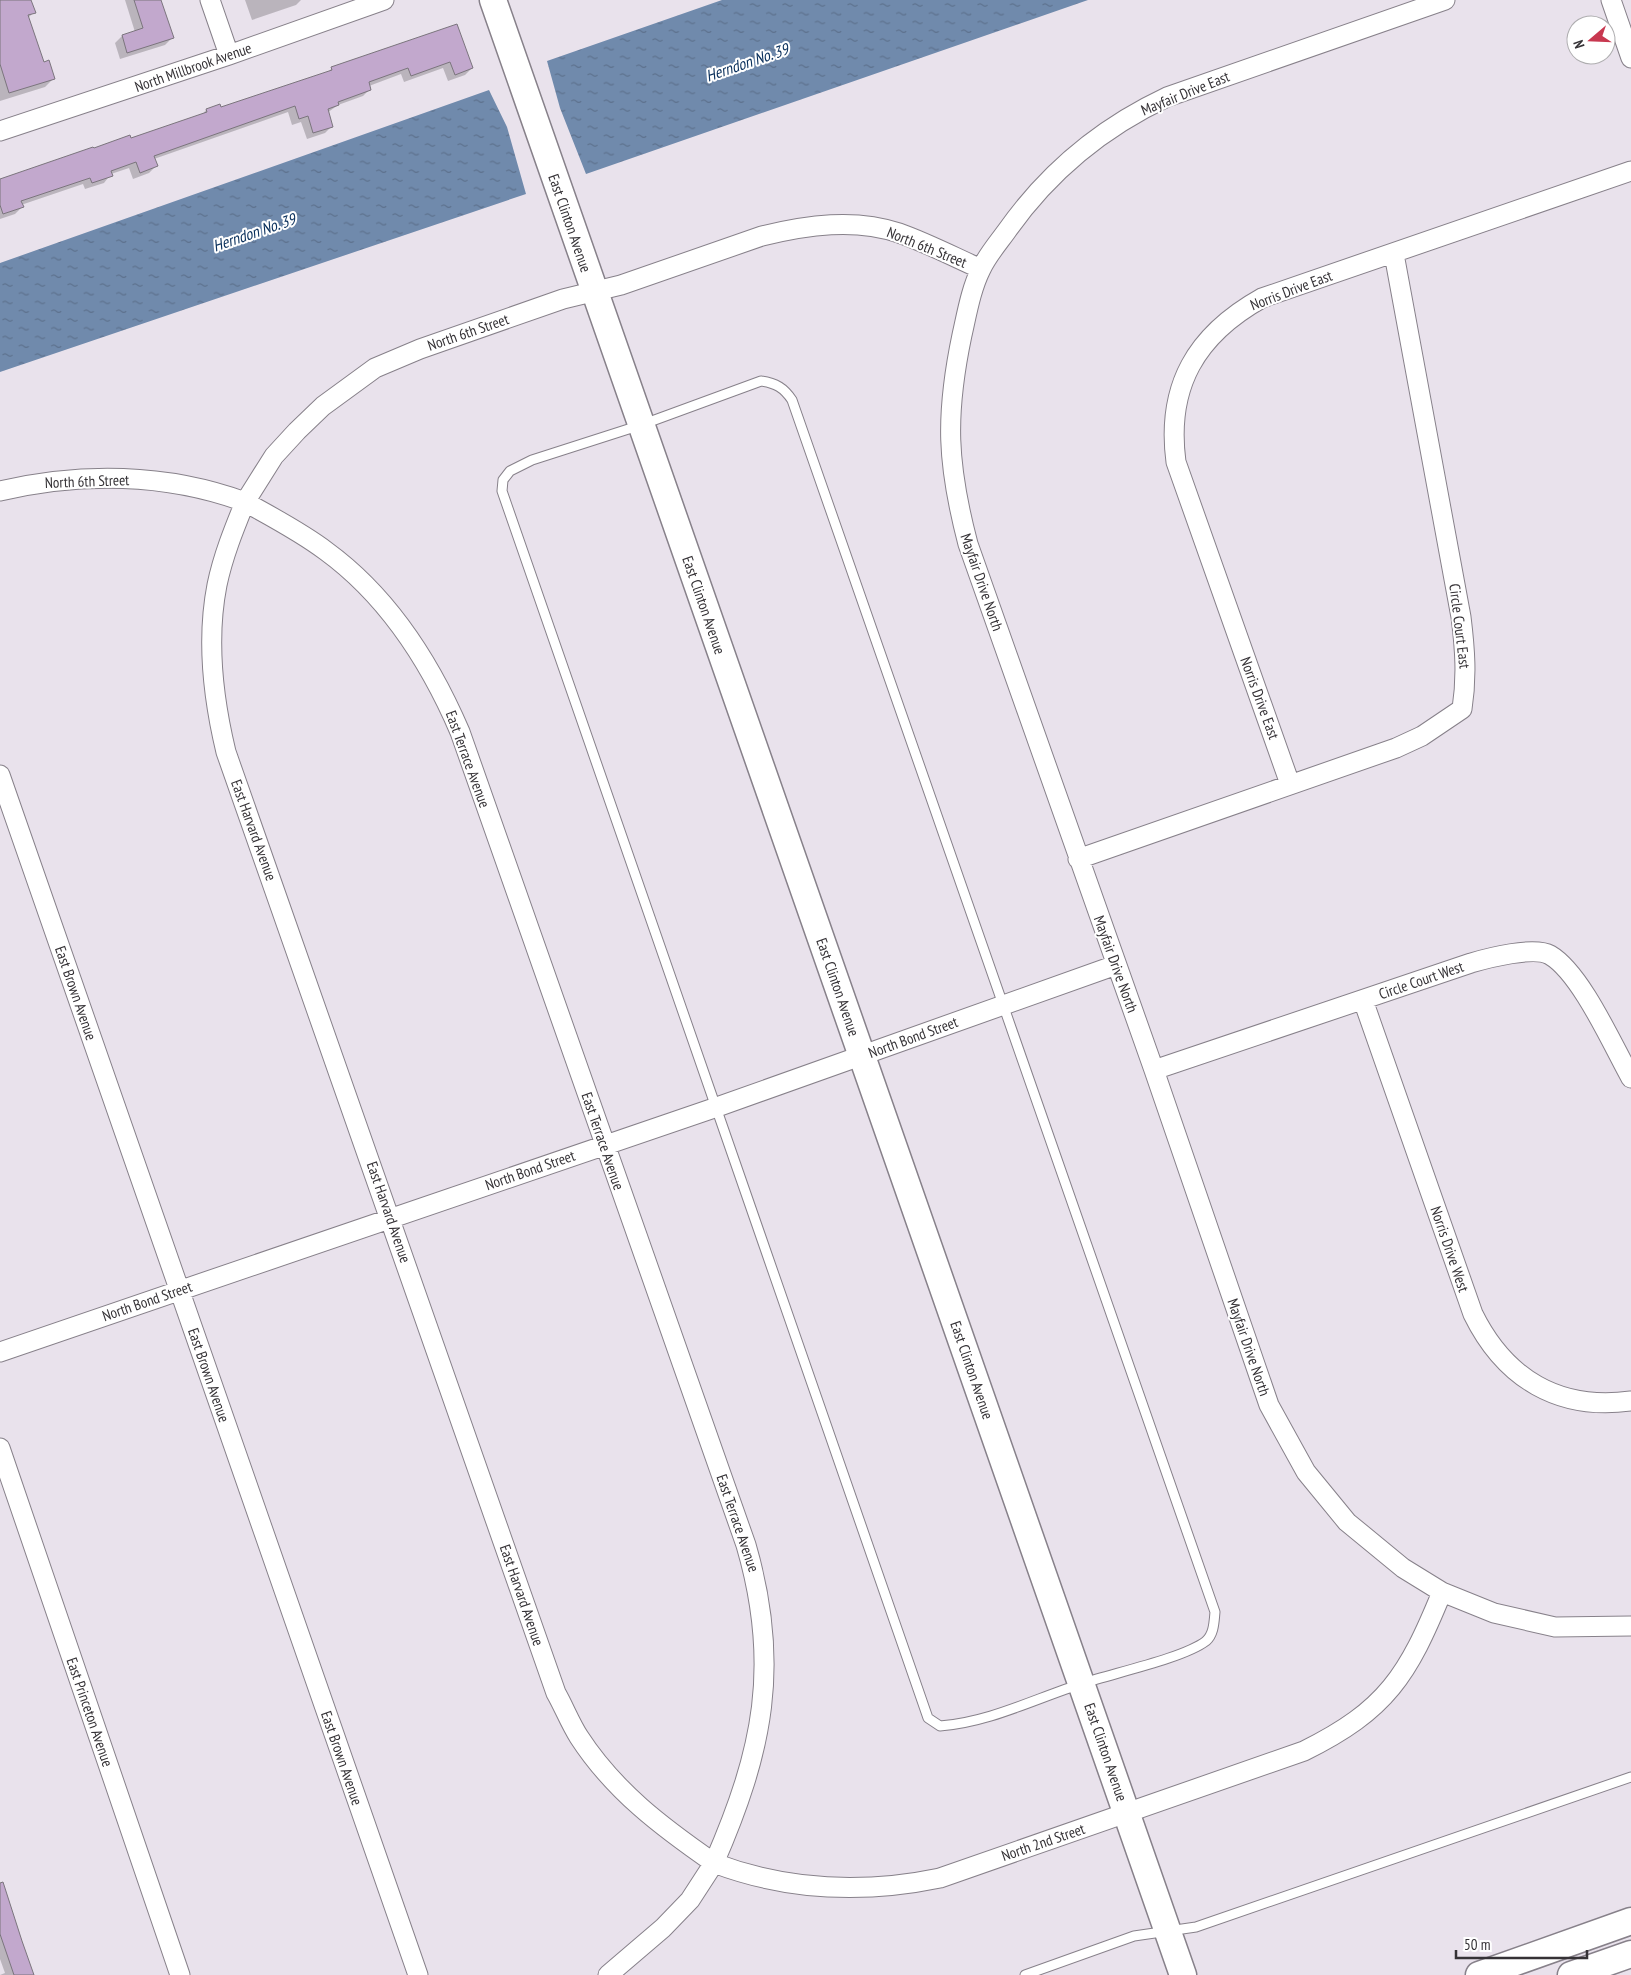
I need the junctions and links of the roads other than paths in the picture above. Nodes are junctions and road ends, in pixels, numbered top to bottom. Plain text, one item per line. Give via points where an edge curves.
1 (210, 0) edge
2 (384, 0) edge
3 (493, 0) edge
4 (1445, 0) edge
5 (1611, 0) edge
6 (229, 55) junction
7 (1631, 58) edge
8 (0, 131) edge
9 (1631, 171) edge
10 (1394, 254) junction
11 (981, 269) junction
12 (594, 292) junction
13 (641, 425) junction
14 (0, 491) edge
15 (244, 502) junction
16 (0, 775) edge
17 (1290, 784) junction
18 (1078, 859) junction
19 (1116, 964) junction
20 (1363, 1000) junction
21 (1002, 1005) junction
22 (862, 1055) junction
23 (1154, 1070) junction
24 (1631, 1078) edge
25 (717, 1107) junction
26 (604, 1145) junction
27 (390, 1217) junction
28 (179, 1290) junction
29 (0, 1352) edge
30 (1631, 1401) edge
31 (0, 1448) edge
32 (1442, 1592) junction
33 (1631, 1626) edge
34 (1082, 1684) junction
35 (1631, 1778) edge
36 (1127, 1813) junction
37 (714, 1863) junction
38 (1631, 1921) edge
39 (1168, 1932) junction
40 (1631, 1954) edge
41 (180, 1975) edge
42 (418, 1975) edge
43 (608, 1975) edge
44 (1025, 1975) edge
45 (1183, 1975) edge
46 (1479, 1975) edge
47 (1571, 1975) edge

1 - 6 street
2 - 6 street, North Millbrook Avenue
3 - 12 main road, East Clinton Avenue
4 - 11 street, Mayfair Drive East via 1194,87 1132,114 1066,162 1038,190
5 - 7 street
6 - 8 street, North Millbrook Avenue
9 - 10 street, Norris Drive East
10 - 17 street, Circle Court East via 1461,617 1466,657 1462,709 1422,736 1396,748
10 - 17 street, Norris Drive East via 1262,298 1237,312 1205,344 1179,389 1174,442 1182,480
11 - 12 street, North 6th Street via 898,233 868,226 812,225 762,236
11 - 18 street, Mayfair Drive North via 968,310 951,392 949,431 954,480 968,544
12 - 13 main road, East Clinton Avenue
12 - 15 street, North 6th Street via 563,299 375,368 323,406 297,431 274,456
13 - 21 lane via 761,381 772,382 786,390
13 - 22 main road, East Clinton Avenue
13 - 25 lane via 510,470 503,480 502,491
14 - 15 street, North 6th Street via 70,478 104,478 183,484 213,490
15 - 26 street, East Terrace Avenue via 327,551 379,601 425,659 460,732
15 - 27 street, East Harvard Avenue via 217,587 212,664 216,710 226,752
16 - 28 street, East Brown Avenue
17 - 18 street, Circle Court East
18 - 19 street, Mayfair Drive North
19 - 21 street, North Bond Street
19 - 23 street, Mayfair Drive North
20 - 23 street, Circle Court West
20 - 24 street, Circle Court West via 1498,955 1549,954 1572,975
20 - 30 street, Norris Drive West via 1482,1333 1507,1365 1543,1390 1588,1402
21 - 22 street, North Bond Street
21 - 34 lane via 1215,1612 1208,1640 1199,1645 1180,1654
22 - 25 street, North Bond Street
22 - 34 main road, East Clinton Avenue
23 - 32 street, Mayfair Drive North via 1269,1405 1280,1428 1306,1472 1347,1522 1403,1568
25 - 26 street, North Bond Street
25 - 34 lane via 928,1718 940,1726 985,1719
26 - 27 street, North Bond Street
26 - 37 street, East Terrace Avenue via 746,1545 763,1617 765,1684 754,1754
27 - 28 street, North Bond Street
27 - 37 street, East Harvard Avenue via 556,1693 579,1736 619,1788 648,1815
28 - 29 street, North Bond Street
28 - 42 street, East Brown Avenue
31 - 41 street, East Princeton Avenue
32 - 33 street, Mayfair Drive North via 1494,1613 1554,1627
32 - 36 street, North 2nd Street via 1423,1638 1399,1680 1357,1721 1304,1751
34 - 36 main road, East Clinton Avenue
35 - 39 lane via 1196,1927
36 - 37 street, North 2nd Street via 940,1878 902,1886 844,1889 808,1886 748,1876
36 - 39 main road, East Clinton Avenue
37 - 43 street via 690,1900 657,1934
38 - 46 main road
39 - 44 lane via 1134,1936
39 - 45 main road, East Clinton Avenue
40 - 47 main road

